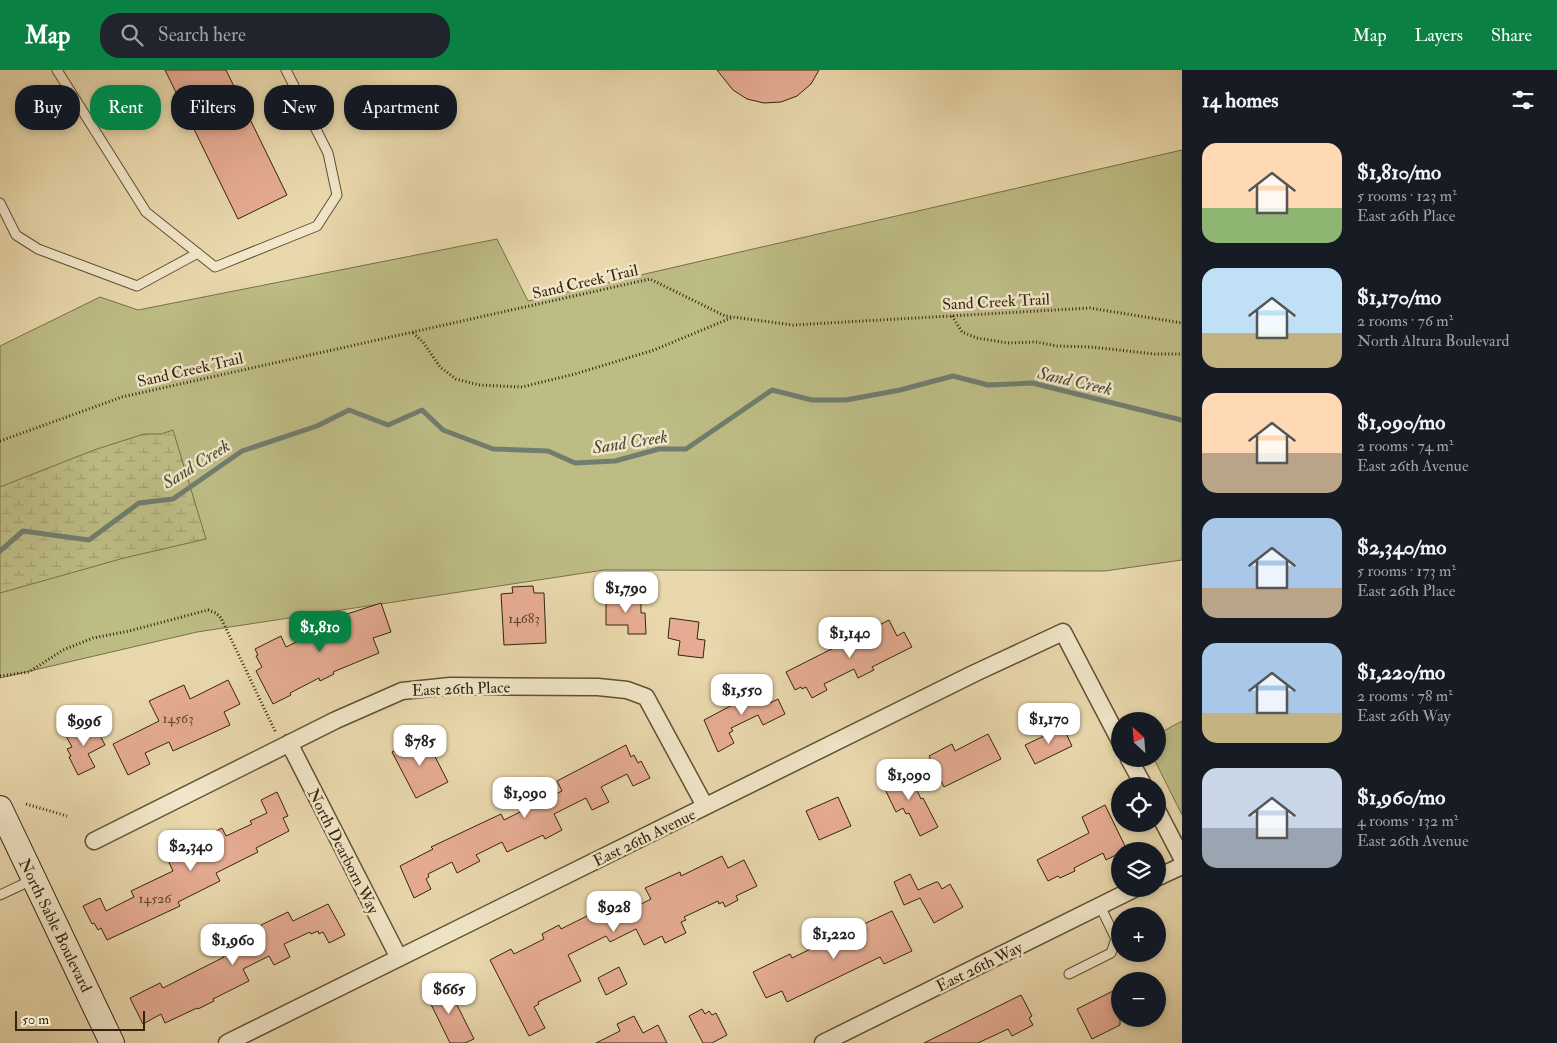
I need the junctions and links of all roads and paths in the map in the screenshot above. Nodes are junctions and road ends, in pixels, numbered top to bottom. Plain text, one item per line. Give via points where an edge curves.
1 (57, 70) edge
2 (286, 70) edge
3 (0, 203) edge
4 (198, 253) junction
5 (952, 316) junction
6 (732, 317) junction
7 (1182, 323) edge
8 (412, 332) junction
9 (1182, 354) edge
10 (0, 441) edge
11 (0, 676) edge
12 (1111, 724) edge
13 (274, 728) dead end
14 (289, 744) junction
15 (26, 804) dead end
16 (705, 806) junction
17 (0, 808) edge
18 (67, 816) dead end
19 (1166, 827) edge
20 (94, 841) dead end
21 (1182, 858) edge
22 (1182, 866) edge
23 (1166, 874) edge
24 (34, 879) junction
25 (0, 895) edge
26 (1118, 897) edge
27 (1100, 906) junction
28 (399, 958) junction
29 (1068, 974) dead end
30 (112, 1043) edge
31 (226, 1043) edge
32 (824, 1043) edge

1 - 4 lane via 146,212
2 - 4 lane via 328,153 337,195 317,226 215,267
3 - 4 lane via 16,235 38,249 137,286
5 - 6 path, Sand Creek Trail via 793,325
5 - 7 path, Sand Creek Trail via 1090,308
5 - 9 path via 962,332 1000,342
6 - 8 path, Sand Creek Trail via 650,279
6 - 8 path via 654,350 522,387 479,385 456,379 440,367
8 - 10 path, Sand Creek Trail via 122,397
11 - 13 path via 29,672 63,650 93,638 208,610 221,618
12 - 16 street, East 26th Avenue via 1063,632
14 - 16 street, East 26th Place via 402,691 450,686 627,690 646,697
14 - 20 street, East 26th Place
14 - 28 street, North Dearborn Way
15 - 18 path
16 - 28 street, East 26th Avenue
17 - 24 street, North Sable Boulevard
19 - 21 street
22 - 23 street
24 - 25 lane
24 - 30 street, North Sable Boulevard
26 - 27 street, East 26th Way
27 - 29 lane via 1116,939 1111,953
27 - 32 street, East 26th Way
28 - 31 street, East 26th Avenue

